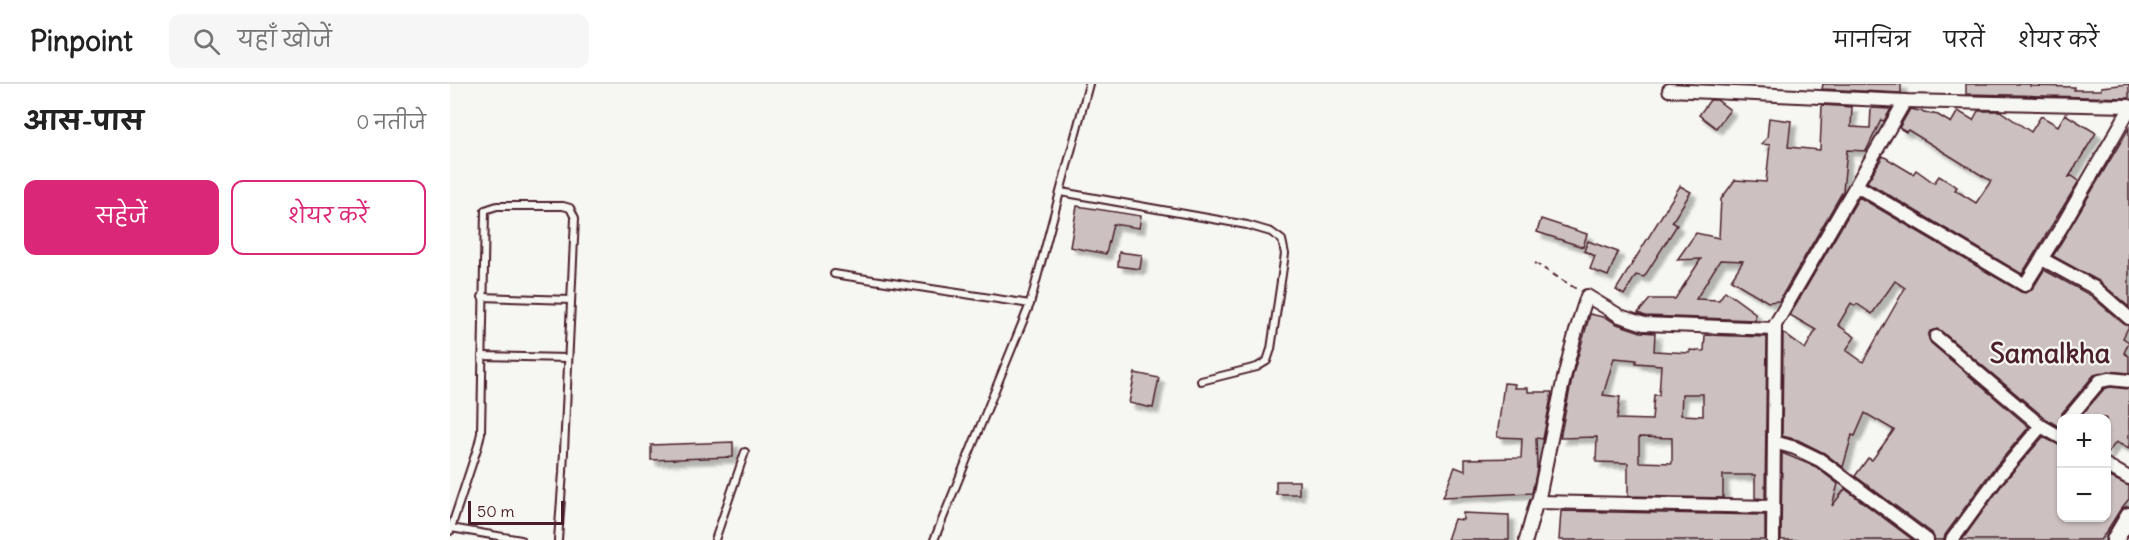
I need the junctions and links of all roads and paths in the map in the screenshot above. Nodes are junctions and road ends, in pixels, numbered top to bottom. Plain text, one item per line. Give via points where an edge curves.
1 (1089, 84) edge
2 (1669, 90) dead end
3 (1905, 101) junction
4 (2129, 108) edge
5 (1857, 186) junction
6 (1061, 192) junction
7 (2042, 259) junction
8 (1535, 263) dead end
9 (834, 274) dead end
10 (1587, 296) junction
11 (482, 297) junction
12 (571, 300) junction
13 (1030, 304) junction
14 (2129, 318) edge
15 (1775, 329) junction
16 (1936, 337) dead end
17 (482, 356) junction
18 (568, 358) junction
19 (1201, 381) dead end
20 (2129, 381) edge
21 (2072, 414) edge
22 (2041, 426) junction
23 (2057, 433) edge
24 (1774, 442) junction
25 (745, 452) dead end
26 (2111, 468) edge
27 (2129, 478) edge
28 (1538, 502) junction
29 (1773, 507) junction
30 (2129, 516) edge
31 (450, 530) edge
32 (521, 540) edge
33 (558, 540) edge
34 (715, 540) edge
35 (934, 540) edge
36 (1526, 540) edge
37 (1773, 540) edge
38 (1927, 540) edge
39 (1952, 540) edge
40 (2115, 540) edge

1 - 6 lane
2 - 3 street
3 - 4 street
3 - 5 street
4 - 7 street
5 - 7 street via 2024,285
5 - 15 street via 1780,314
6 - 13 lane
6 - 19 lane via 1247,225 1271,232 1282,240 1285,254 1267,361
7 - 14 street via 2095,288
8 - 10 path
9 - 13 lane
10 - 15 street via 1620,316 1644,324
10 - 28 street via 1574,334
11 - 12 lane
11 - 12 lane via 485,210 497,206 563,206 570,208 575,218
11 - 17 lane
12 - 18 lane
13 - 35 lane
15 - 24 street
16 - 22 street
17 - 18 lane
17 - 31 lane via 478,446
18 - 33 lane
20 - 21 street via 2100,381
22 - 23 street
22 - 39 street
24 - 29 street
24 - 38 street via 1820,460
25 - 34 lane
26 - 27 street
28 - 29 street
28 - 36 street
29 - 37 street
30 - 40 main road
31 - 32 lane

